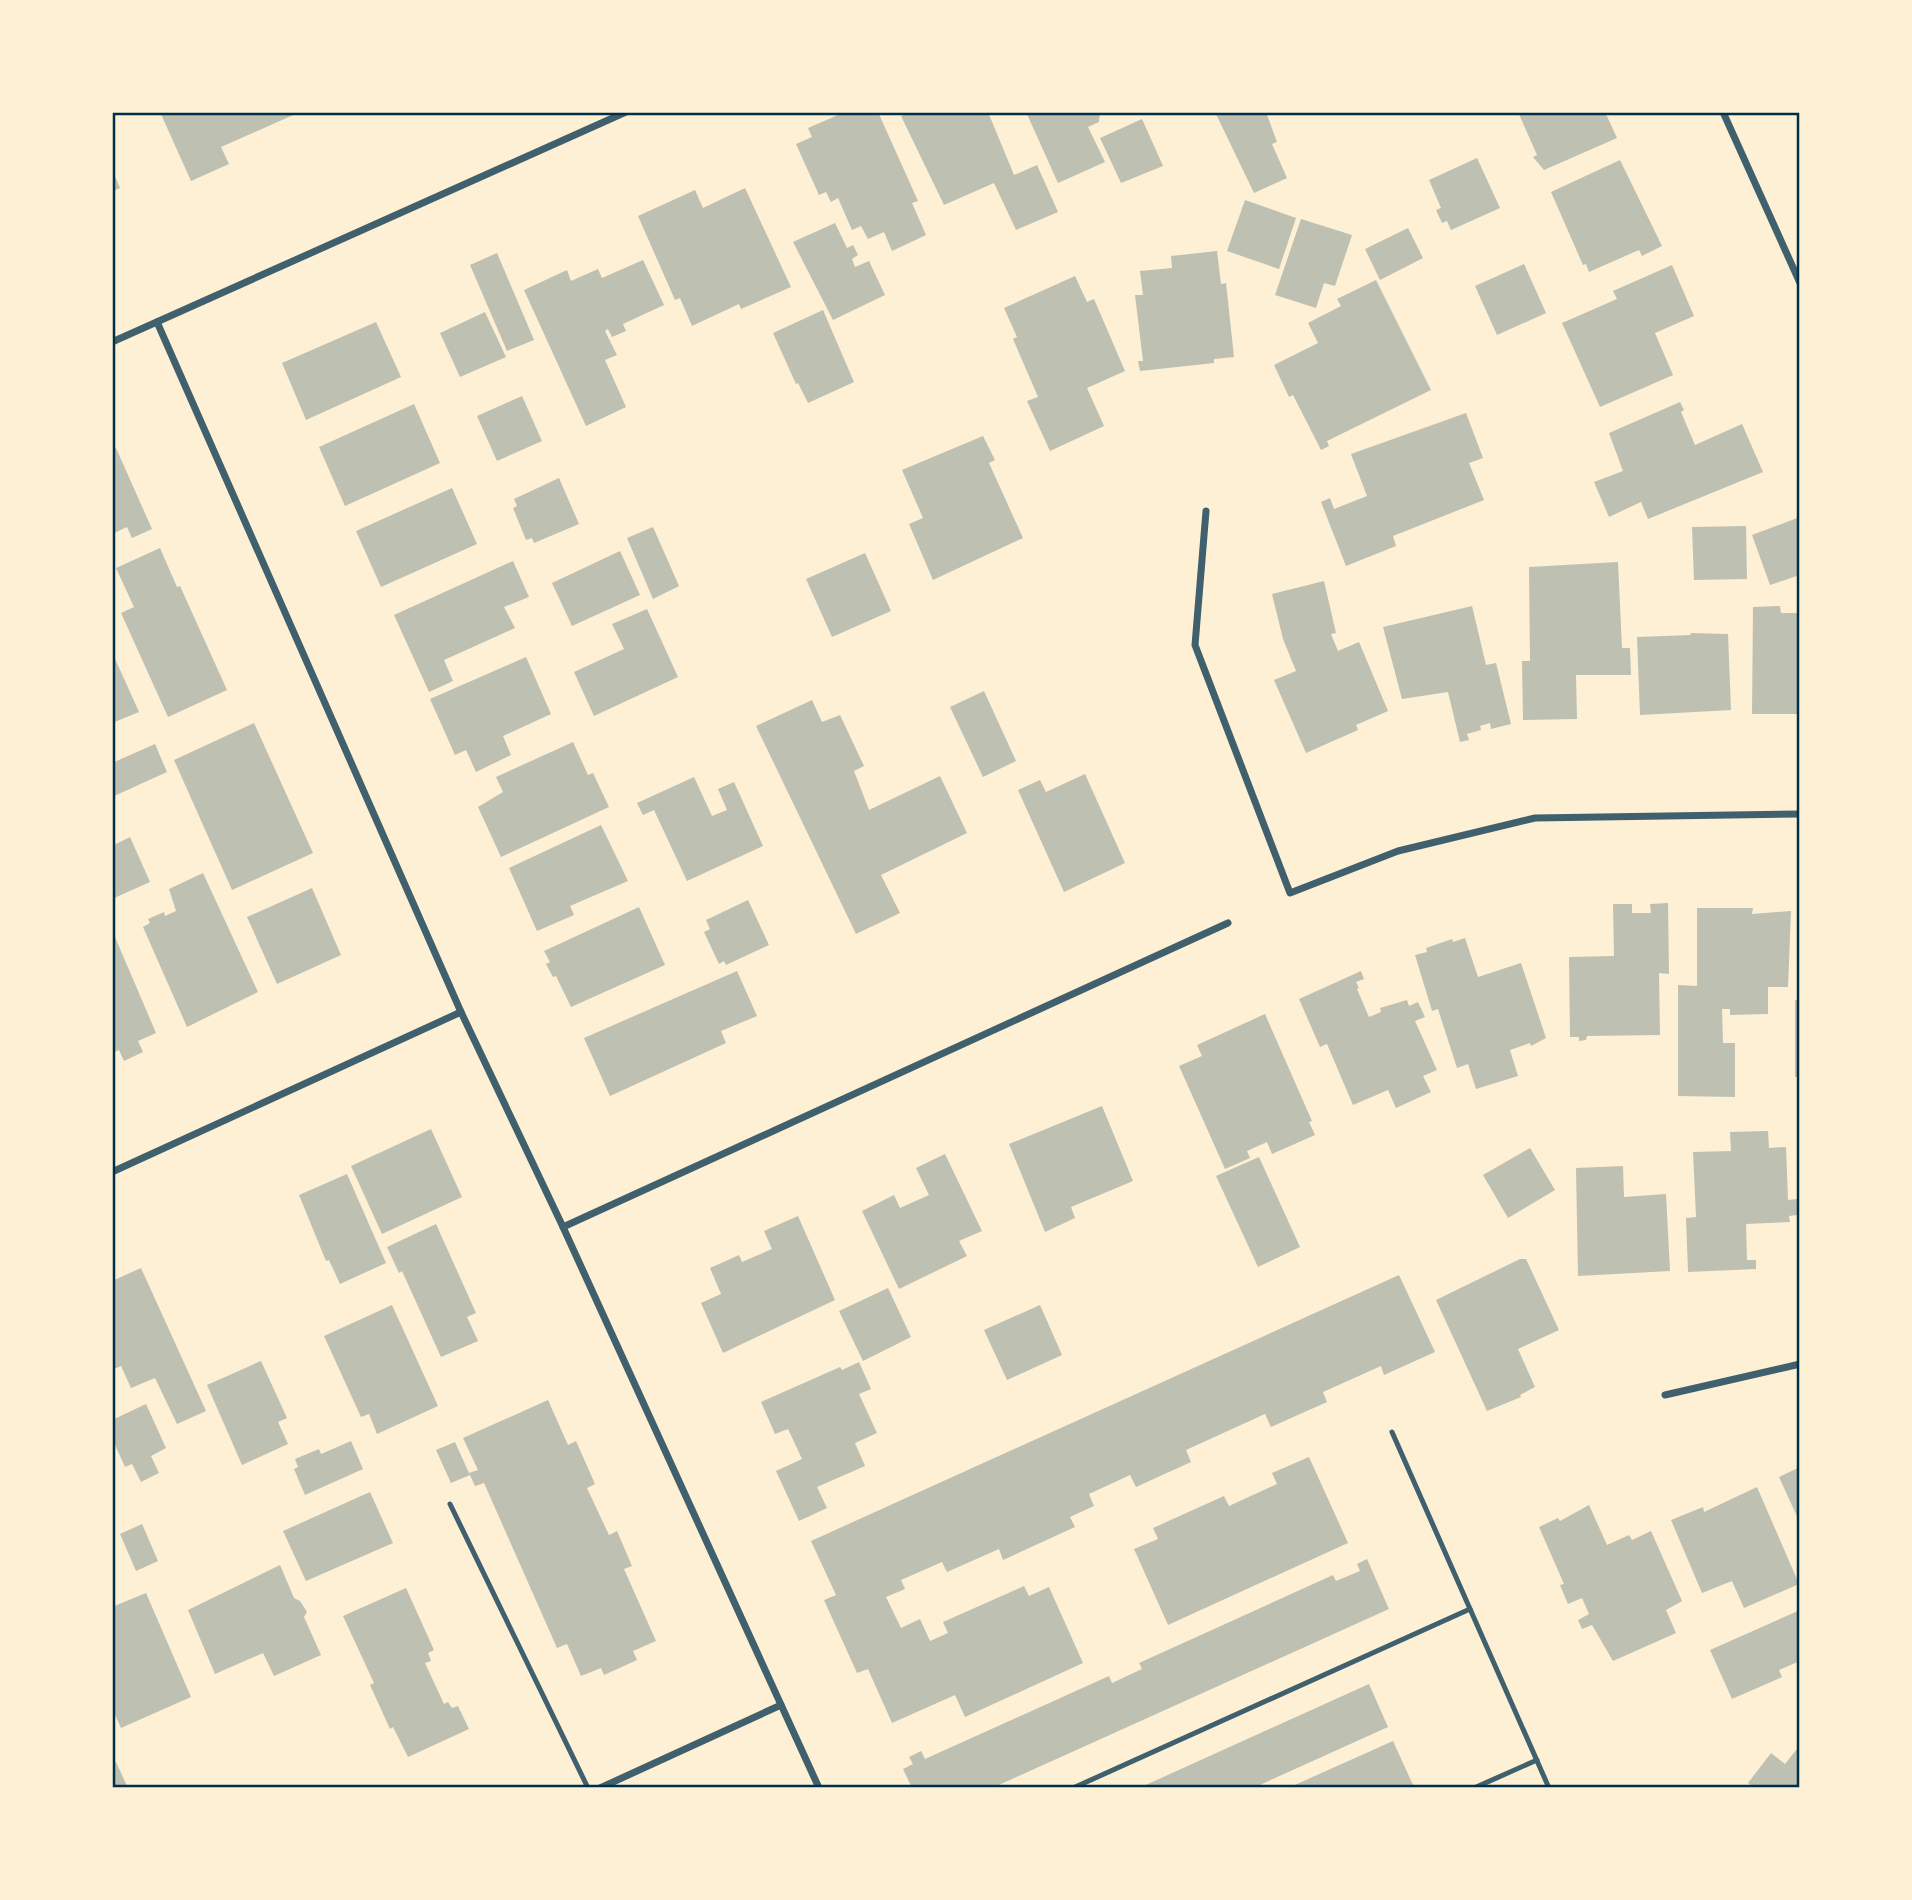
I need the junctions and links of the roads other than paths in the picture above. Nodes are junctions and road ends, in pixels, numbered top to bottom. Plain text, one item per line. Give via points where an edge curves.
1 (626, 112) edge
2 (1723, 112) edge
3 (1800, 284) edge
4 (156, 322) junction
5 (112, 342) edge
6 (1206, 511) dead end
7 (1800, 814) edge
8 (1228, 923) dead end
9 (461, 1012) junction
10 (112, 1172) edge
11 (563, 1227) junction
12 (1800, 1364) edge
13 (1665, 1395) dead end
14 (1392, 1432) dead end
15 (450, 1504) dead end
16 (1470, 1609) junction
17 (780, 1705) junction
18 (1537, 1760) junction
19 (588, 1788) edge
20 (600, 1788) edge
21 (818, 1788) edge
22 (1073, 1788) edge
23 (1474, 1788) edge
24 (1549, 1788) edge

1 - 4 street
2 - 3 street
4 - 5 street
4 - 9 street
6 - 7 street via 1195,645 1290,893 1398,851 1535,818
8 - 11 street
9 - 10 street
9 - 11 street
11 - 17 street
12 - 13 street
14 - 16 lane
15 - 19 lane
16 - 18 lane
16 - 22 lane
17 - 20 street
17 - 21 street
18 - 23 lane
18 - 24 lane

